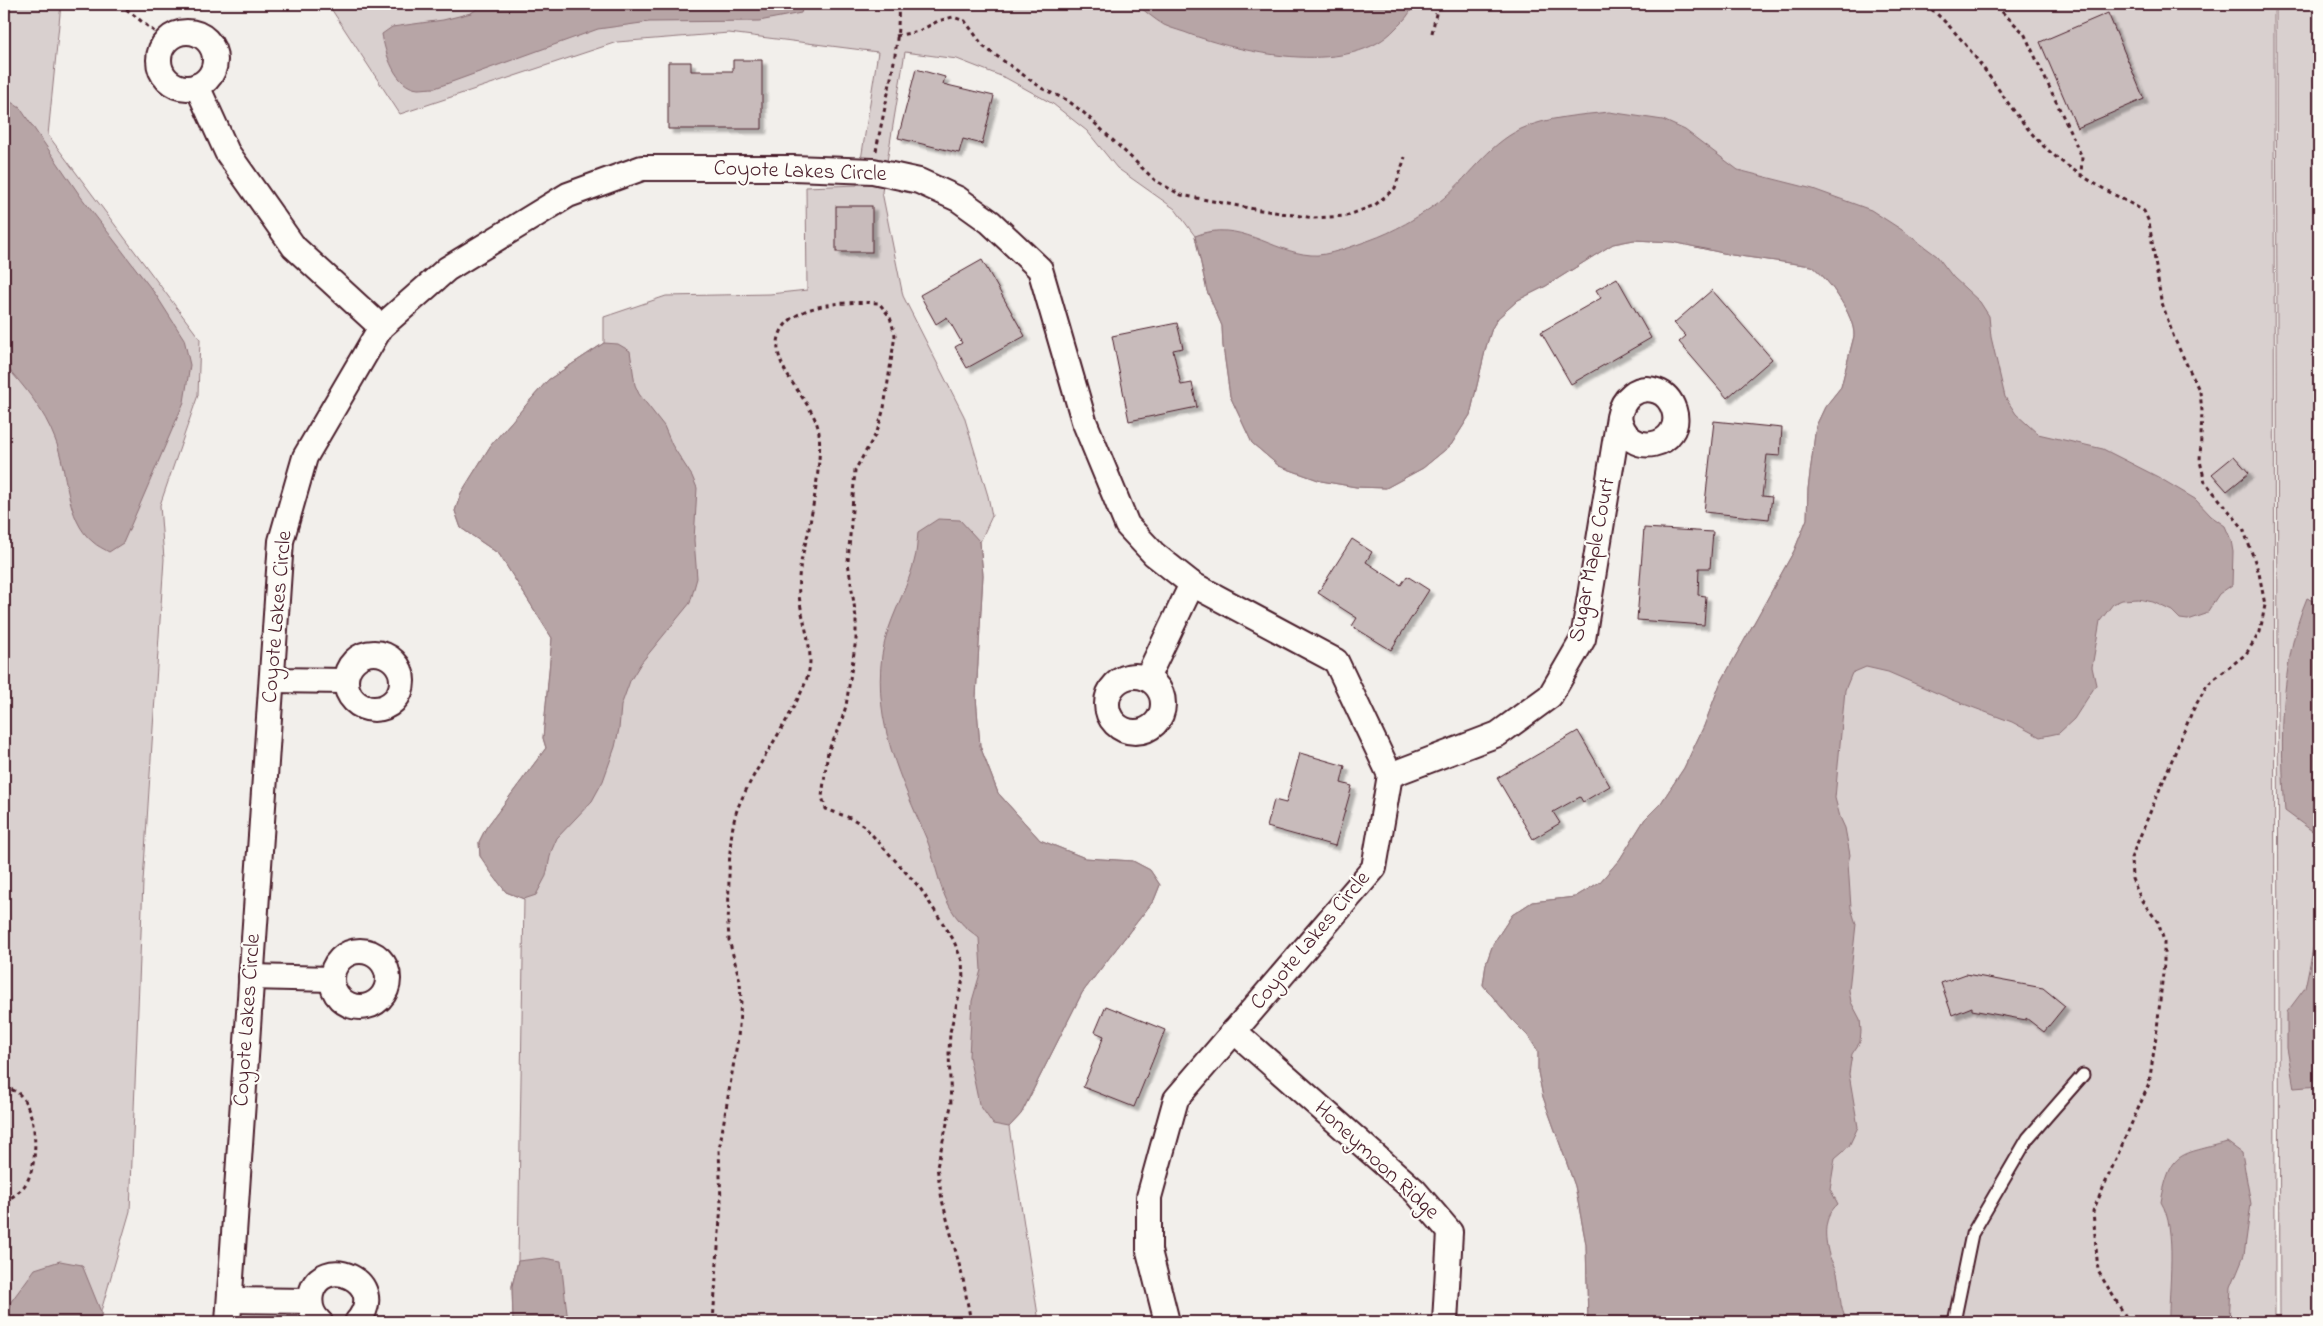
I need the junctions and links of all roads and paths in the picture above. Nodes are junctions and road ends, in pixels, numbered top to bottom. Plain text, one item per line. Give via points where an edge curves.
1 (120, 4) edge
2 (898, 4) edge
3 (1438, 4) edge
4 (1925, 4) edge
5 (1988, 4) edge
6 (1432, 33) dead end
7 (896, 36) junction
8 (166, 41) junction
9 (197, 86) junction
10 (1405, 157) dead end
11 (874, 158) dead end
12 (2081, 175) junction
13 (381, 327) junction
14 (1619, 417) dead end
15 (1192, 584) junction
16 (1147, 678) dead end
17 (272, 680) junction
18 (346, 681) dead end
19 (1390, 775) junction
20 (251, 977) junction
21 (332, 979) dead end
22 (1234, 1031) junction
23 (2083, 1075) dead end
24 (4, 1086) edge
25 (4, 1202) edge
26 (310, 1301) junction
27 (229, 1311) edge
28 (320, 1322) edge
29 (357, 1322) edge
30 (713, 1322) edge
31 (971, 1322) edge
32 (1167, 1322) edge
33 (1445, 1322) edge
34 (1954, 1322) edge
35 (2129, 1322) edge

1 - 8 path
2 - 7 path
3 - 6 path
4 - 12 path via 1946,20 1975,53 2034,136 2062,163
5 - 12 path via 1999,9 2024,33 2082,158
7 - 10 path via 919,31 953,17 965,21 984,47 1043,90 1067,100 1156,181 1180,195 1314,218 1346,216 1375,205 1396,188
7 - 11 path
8 - 9 street via 158,60 164,77 179,87
8 - 9 street via 189,32 198,34 212,47 215,56 211,74
9 - 13 street via 227,152 294,247
12 - 35 path via 2144,211 2149,222 2161,300 2174,338 2200,392 2200,461 2205,482 2243,528 2259,573 2265,605 2260,632 2246,654 2207,685 2192,712 2131,858 2132,879 2158,922 2164,941 2157,1029 2149,1084 2093,1211 2098,1271
13 - 15 street, Coyote Lakes Circle via 455,264 568,195 642,168 872,171 919,181 958,199 990,222 1040,269 1084,421 1127,524 1154,554
13 - 17 street, Coyote Lakes Circle via 305,457 281,541
14 - 19 street, Sugar Maple Court via 1583,639 1550,696 1498,734
15 - 16 street
15 - 19 street, Coyote Lakes Circle via 1336,660
17 - 18 street
17 - 20 street, Coyote Lakes Circle
19 - 22 street, Coyote Lakes Circle via 1374,868
20 - 21 street
20 - 27 street, Coyote Lakes Circle
22 - 32 street, Coyote Lakes Circle via 1176,1099 1149,1197 1149,1251
22 - 33 street, Honeymoon Ridge via 1414,1191 1450,1232
23 - 34 lane via 2028,1138 1972,1234
24 - 25 path via 17,1093 27,1105 34,1123 35,1142 25,1184
26 - 27 street
26 - 28 street
26 - 29 street via 316,1283 323,1277 332,1274 350,1276 364,1288 366,1297 366,1307
30 - 31 path via 721,1203 719,1150 738,1038 740,1001 740,982 728,924 733,827 738,806 806,683 810,661 798,596 798,577 810,521 819,432 812,411 784,370 778,349 780,333 792,318 824,304 861,301 879,303 890,317 895,334 884,408 877,432 855,470 848,562 856,639 846,706 828,751 822,797 826,809 864,826 920,888 953,939 962,961 963,979 949,1046 951,1106 937,1167

